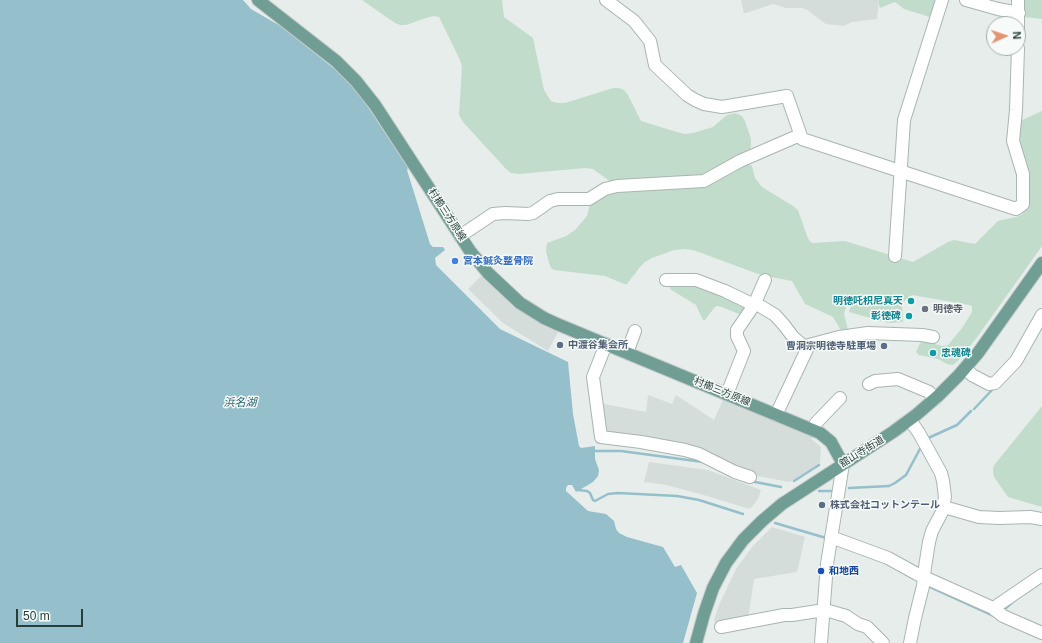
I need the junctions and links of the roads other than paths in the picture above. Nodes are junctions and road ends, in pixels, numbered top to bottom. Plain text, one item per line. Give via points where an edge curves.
1 (258, 0) edge
2 (606, 0) edge
3 (942, 0) edge
4 (966, 0) edge
5 (1018, 0) edge
6 (1011, 8) edge
7 (1018, 56) edge
8 (800, 135) junction
9 (901, 171) junction
10 (460, 236) junction
11 (895, 256) dead end
12 (1042, 263) edge
13 (666, 280) dead end
14 (765, 280) dead end
15 (755, 304) junction
16 (1042, 315) edge
17 (635, 331) dead end
18 (933, 337) dead end
19 (606, 344) junction
20 (806, 348) junction
21 (627, 353) junction
22 (965, 368) junction
23 (870, 384) dead end
24 (727, 394) junction
25 (840, 398) dead end
26 (935, 399) junction
27 (776, 415) junction
28 (910, 420) junction
29 (814, 430) junction
30 (843, 464) junction
31 (750, 477) dead end
32 (944, 507) junction
33 (1042, 519) edge
34 (831, 537) junction
35 (1042, 575) edge
36 (924, 577) junction
37 (994, 610) junction
38 (823, 611) junction
39 (721, 627) dead end
40 (1042, 633) edge
41 (696, 643) edge
42 (820, 643) edge
43 (883, 643) edge
44 (910, 643) edge

1 - 10 main road, 村櫛三方原線 via 336,61 356,81 374,103
2 - 8 street via 634,21 650,41 656,65 687,95 704,104 722,107 787,96
3 - 9 street via 906,113
4 - 6 street
5 - 6 street
7 - 9 street via 1013,141 1023,174 1023,204 1016,209
8 - 9 street via 802,139
8 - 10 street via 740,161 704,182 617,186 605,189 589,199 558,199 550,201 533,213 494,214
9 - 11 street
10 - 19 main road, 村櫛三方原線 via 488,274 520,303 544,318
12 - 22 main road, 舘山寺街道
13 - 15 street via 696,280
14 - 15 street
15 - 20 street via 775,315
15 - 24 street via 737,330 744,351
16 - 22 street via 1016,361 995,383 989,384
17 - 21 street
18 - 20 street via 864,333 812,344
19 - 21 main road, 村櫛三方原線
19 - 31 street via 593,377 601,437 692,452
20 - 27 street
21 - 24 main road, 村櫛三方原線
22 - 26 main road, 舘山寺街道
23 - 26 street via 875,381 898,379 929,392
24 - 27 main road, 村櫛三方原線
25 - 29 street via 816,423
26 - 28 main road, 舘山寺街道
27 - 29 main road, 村櫛三方原線
28 - 30 main road, 舘山寺街道
28 - 32 street via 943,481
29 - 30 main road, 村櫛三方原線 via 828,438
30 - 34 street
30 - 41 main road, 舘山寺街道 via 782,504 743,540 726,563 713,588
32 - 33 street via 979,516
32 - 36 street via 930,536
34 - 36 street via 888,558
34 - 38 street
35 - 37 street
36 - 37 street
36 - 44 street
37 - 40 street
38 - 39 street via 784,615
38 - 42 street
38 - 43 street via 846,616 867,627

